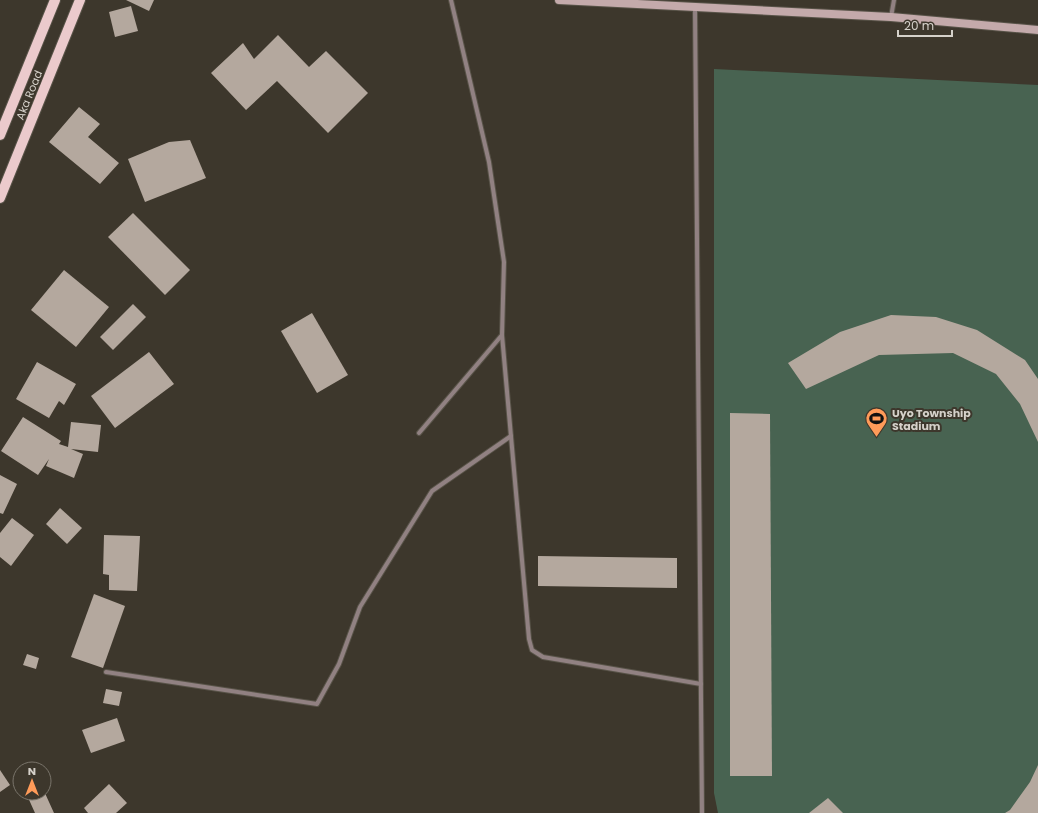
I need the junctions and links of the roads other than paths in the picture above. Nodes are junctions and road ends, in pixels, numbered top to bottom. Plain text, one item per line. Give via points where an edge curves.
1 (55, 0) edge
2 (80, 0) edge
3 (451, 0) edge
4 (559, 0) edge
5 (894, 0) edge
6 (695, 8) junction
7 (891, 17) junction
8 (1038, 30) edge
9 (0, 135) edge
10 (0, 198) edge
11 (502, 335) junction
12 (418, 434) dead end
13 (511, 436) junction
14 (106, 672) dead end
15 (700, 684) junction
16 (702, 813) edge

1 - 9 main road, Aka Road
2 - 10 main road, Aka Road
3 - 11 street via 490,169 504,262
4 - 6 street
5 - 7 street
6 - 7 street
6 - 15 street
7 - 8 street
11 - 12 street
11 - 13 street
13 - 14 street via 432,491 360,607 339,664 317,704
13 - 15 street via 532,650 543,657
15 - 16 street

